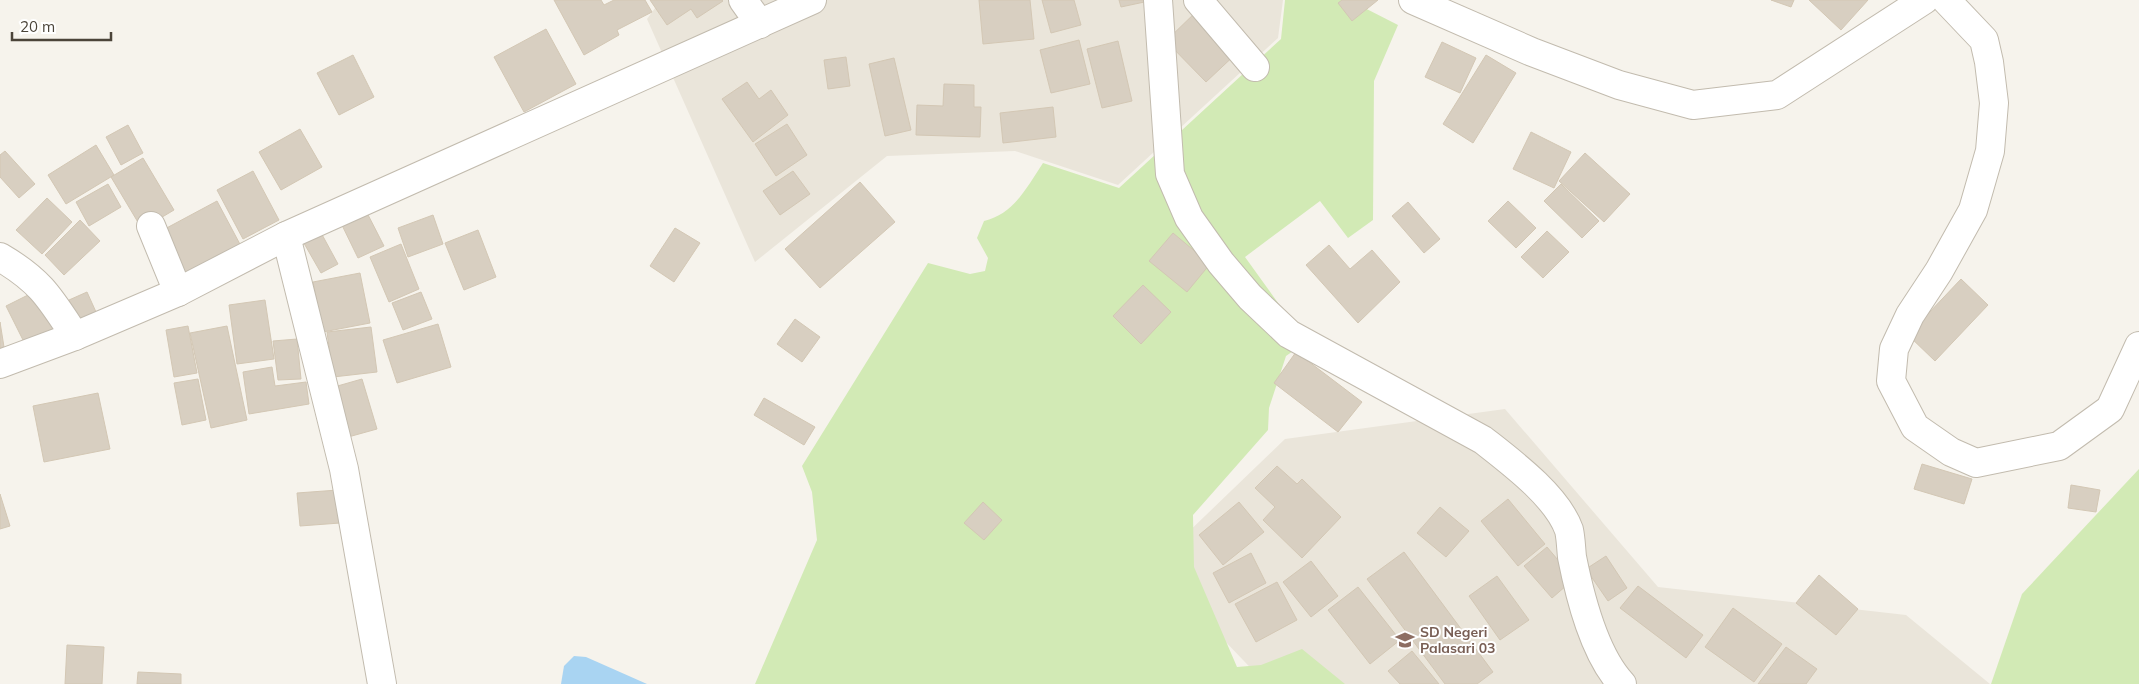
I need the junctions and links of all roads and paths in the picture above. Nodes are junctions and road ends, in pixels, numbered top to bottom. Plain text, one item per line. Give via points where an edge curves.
1 (743, 0) edge
2 (812, 0) edge
3 (1158, 0) edge
4 (1198, 0) edge
5 (1413, 0) edge
6 (1924, 0) edge
7 (1946, 0) edge
8 (760, 24) junction
9 (1255, 67) dead end
10 (151, 226) dead end
11 (286, 236) junction
12 (0, 257) edge
13 (178, 292) junction
14 (75, 336) junction
15 (2139, 346) edge
16 (0, 364) edge
17 (382, 684) edge
18 (1622, 684) edge

1 - 8 street
2 - 8 street
3 - 18 street via 1170,174 1189,218 1250,297 1289,334 1483,440 1556,505 1569,531 1572,557 1601,656
4 - 9 street
5 - 6 street via 1532,52 1619,85 1693,105 1776,95
7 - 15 street via 1984,40 1994,103 1990,151 1973,210 1910,315 1894,350 1891,381 1915,427 1951,452 1976,463 2059,446 2110,409
8 - 11 street
10 - 13 street
11 - 13 street
11 - 17 street via 344,469
12 - 14 street via 17,267 50,297
13 - 14 street
14 - 16 street

